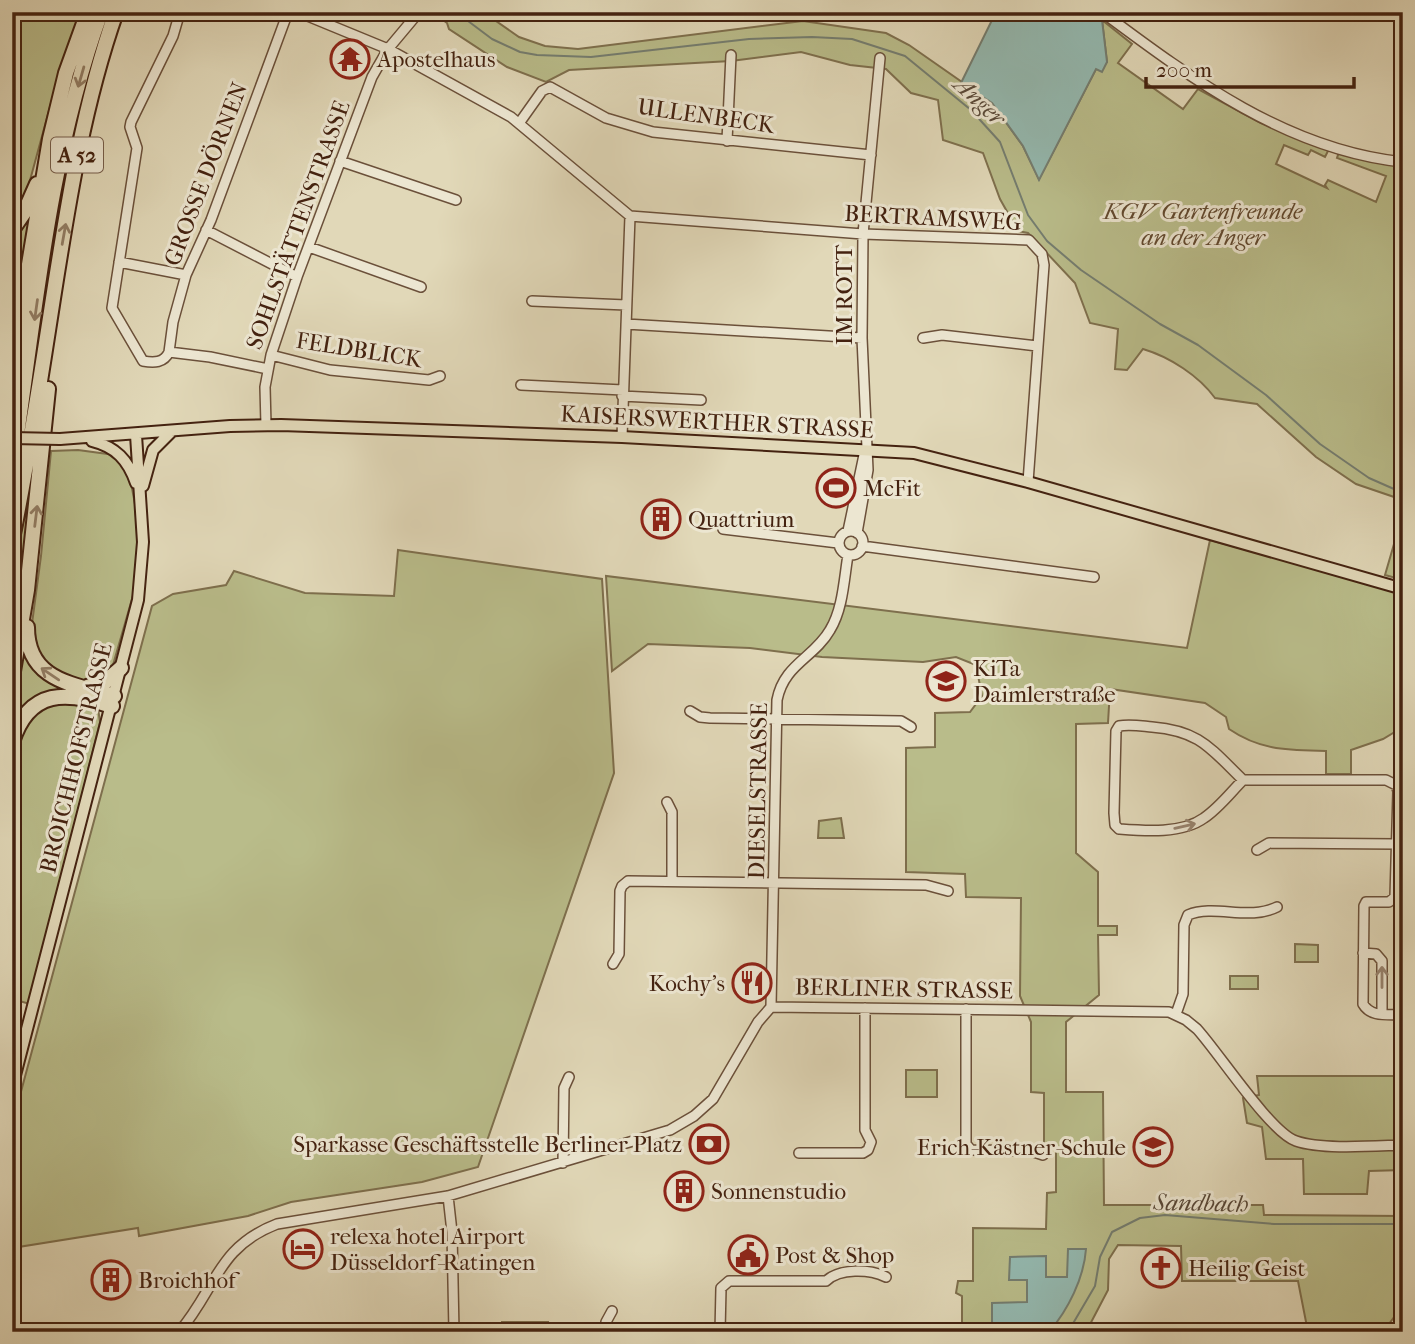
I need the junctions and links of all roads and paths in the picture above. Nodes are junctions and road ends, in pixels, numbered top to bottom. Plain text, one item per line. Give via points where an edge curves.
1 (88, 12) edge
2 (101, 12) edge
3 (116, 12) edge
4 (180, 12) edge
5 (288, 12) edge
6 (298, 12) edge
7 (419, 12) edge
8 (1102, 12) edge
9 (388, 49) junction
10 (731, 55) dead end
11 (880, 58) dead end
12 (520, 122) junction
13 (50, 139) junction
14 (727, 141) junction
15 (871, 155) junction
16 (340, 160) junction
17 (1403, 162) edge
18 (456, 200) dead end
19 (630, 216) junction
20 (12, 230) edge
21 (206, 230) junction
22 (863, 234) junction
23 (309, 247) junction
24 (119, 262) junction
25 (186, 275) junction
26 (297, 277) junction
27 (421, 286) dead end
28 (53, 301) junction
29 (532, 302) dead end
30 (626, 305) junction
31 (12, 312) edge
32 (626, 324) junction
33 (862, 338) junction
34 (923, 338) dead end
35 (1037, 346) junction
36 (169, 352) junction
37 (271, 355) junction
38 (12, 364) edge
39 (268, 369) junction
40 (440, 376) dead end
41 (521, 385) dead end
42 (623, 393) junction
43 (701, 400) dead end
44 (266, 425) junction
45 (171, 432) junction
46 (136, 435) junction
47 (15, 436) edge
48 (622, 437) junction
49 (83, 438) junction
50 (866, 450) junction
51 (12, 452) edge
52 (12, 469) edge
53 (1028, 482) junction
54 (141, 496) junction
55 (723, 529) dead end
56 (853, 532) junction
57 (12, 539) edge
58 (838, 543) junction
59 (862, 546) junction
60 (848, 555) junction
61 (1094, 577) dead end
62 (1403, 589) edge
63 (27, 590) junction
64 (121, 667) junction
65 (12, 677) edge
66 (85, 688) junction
67 (113, 701) junction
68 (690, 711) dead end
69 (776, 719) junction
70 (911, 727) dead end
71 (12, 742) edge
72 (1243, 780) junction
73 (667, 802) dead end
74 (1396, 844) junction
75 (1257, 850) dead end
76 (1399, 862) edge
77 (672, 881) junction
78 (774, 884) junction
79 (948, 891) dead end
80 (1278, 907) dead end
81 (1363, 953) junction
82 (613, 964) dead end
83 (771, 1007) junction
84 (865, 1008) junction
85 (966, 1009) junction
86 (1176, 1014) junction
87 (1382, 1014) junction
88 (1403, 1015) edge
89 (569, 1077) dead end
90 (12, 1087) edge
91 (1403, 1145) edge
92 (799, 1153) dead end
93 (1044, 1155) dead end
94 (563, 1163) junction
95 (448, 1196) junction
96 (886, 1277) dead end
97 (612, 1311) dead end
98 (1403, 1318) edge
99 (179, 1332) edge
100 (454, 1332) edge
101 (606, 1332) edge
102 (720, 1332) edge
103 (1396, 1332) edge

1 - 13 highway via 66,73
2 -> 47 highway, A 52 via 64,142
28 -> 3 highway, A 52 via 85,118
4 - 24 street via 131,122 137,148
5 - 21 street, GROSSE DÖRNEN
6 - 9 street
7 - 9 street, SOHLSTÄTTENSTRASSE
8 - 17 street via 1246,111 1313,140
9 - 12 street
9 - 16 street, SOHLSTÄTTENSTRASSE via 372,77
10 - 14 street
11 - 15 street, IM ROTT
12 - 14 street, ULLENBECK via 550,87 627,125
12 - 19 street
13 - 20 highway via 33,195
13 - 38 highway
14 - 15 street, ULLENBECK
15 - 22 street, IM ROTT
16 - 18 street
16 - 23 street, SOHLSTÄTTENSTRASSE
19 - 22 street, BERTRAMSWEG
19 - 30 street
21 - 25 street, GROSSE DÖRNEN
21 - 26 street
22 - 33 street, IM ROTT
22 - 35 street, BERTRAMSWEG via 1029,240 1044,260
23 - 26 street, SOHLSTÄTTENSTRASSE
23 - 27 street
24 - 25 street
24 - 36 street via 114,313 143,361 160,362
25 - 36 street, GROSSE DÖRNEN
26 - 37 street, SOHLSTÄTTENSTRASSE
28 - 57 highway, A 52
63 -> 28 highway, A 52 via 55,325
29 - 30 street
30 - 32 street
31 - 38 highway
32 - 33 street
32 - 42 street
33 - 50 street, IM ROTT
34 - 35 street via 942,335
35 - 53 street, BERTRAMSWEG
36 - 39 street
37 - 39 street, SOHLSTÄTTENSTRASSE
37 - 40 street, FELDBLICK via 342,371 429,380
39 - 44 street, SOHLSTÄTTENSTRASSE
41 - 42 street
42 - 43 street
42 - 48 street
44 - 45 main road, KAISERSWERTHER STRASSE
44 - 48 main road, KAISERSWERTHER STRASSE
45 - 46 main road, KAISERSWERTHER STRASSE
45 - 54 main road via 153,450
46 - 49 main road, KAISERSWERTHER STRASSE
46 - 54 main road, BROICHHOFSTRASSE
47 - 49 main road, KAISERSWERTHER STRASSE, bridge
47 - 51 highway
47 - 52 highway, A 52
48 - 50 main road, KAISERSWERTHER STRASSE
49 - 54 main road via 117,451 127,462
50 - 53 main road, KAISERSWERTHER STRASSE via 919,454
50 - 56 street via 868,470
53 - 62 main road, KAISERSWERTHER STRASSE
54 - 64 main road, BROICHHOFSTRASSE via 141,579
55 - 58 street
56 - 58 street via 841,535
56 - 59 street via 862,538
58 - 60 street
59 - 60 street via 858,553
59 - 61 street
60 - 69 street, DIESELSTRASSE via 834,622 786,677
63 - 65 highway
66 -> 63 highway via 52,676 33,657 27,640
64 - 66 highway via 105,682
64 - 67 main road, BROICHHOFSTRASSE
66 - 67 highway
67 - 71 highway via 73,695 50,698 28,712
67 - 90 main road, BROICHHOFSTRASSE
68 - 69 street via 700,717
69 - 70 street via 901,720
69 - 78 street, DIESELSTRASSE
72 -> 72 street via 1192,735 1119,726 1114,822 1117,828 1191,825 1208,816
72 - 74 street via 1391,782 1398,791
73 - 77 street via 673,812
74 - 75 street via 1269,844
74 - 76 street
76 - 81 street via 1394,899 1364,905
77 - 78 street
77 - 82 street via 635,880 622,886 619,954
78 - 79 street via 926,885
78 - 83 street, DIESELSTRASSE
80 - 86 street via 1260,914 1188,915 1183,994
81 - 87 street via 1364,1007 1369,1013
87 -> 81 street via 1382,961 1376,954
83 - 84 street, BERLINER STRASSE
83 - 94 street, BERLINER STRASSE via 713,1099 698,1114 670,1130
84 - 85 street, BERLINER STRASSE
84 - 92 street via 869,1150
85 - 86 street, BERLINER STRASSE
85 - 93 street via 966,1144 971,1150
86 - 91 street via 1197,1029 1274,1128 1293,1140 1310,1145
87 - 88 street
89 - 94 street via 564,1088
94 - 95 street, BERLINER STRASSE
95 - 99 street, BERLINER STRASSE via 260,1230 222,1263
95 - 100 street
96 - 102 street via 839,1272 818,1281 729,1281 721,1288
97 - 101 street
98 - 103 street

